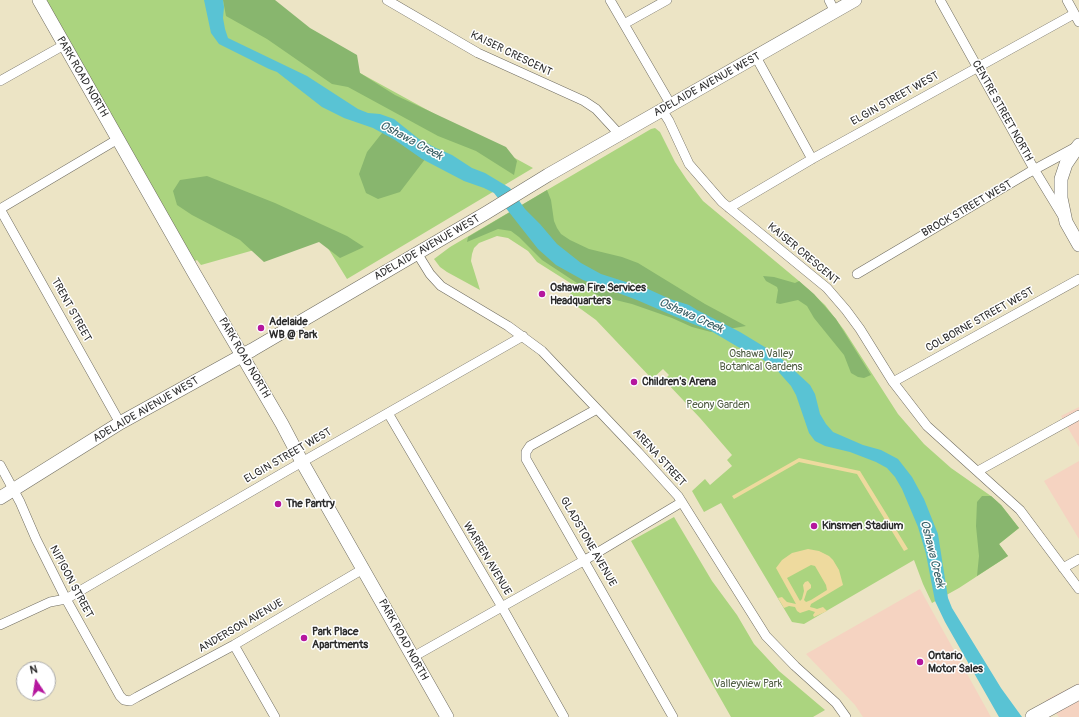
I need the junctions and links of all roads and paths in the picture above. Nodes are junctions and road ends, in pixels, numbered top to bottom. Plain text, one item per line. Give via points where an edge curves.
1 (39, 0) edge
2 (387, 0) edge
3 (610, 0) edge
4 (667, 0) edge
5 (829, 0) edge
6 (855, 0) edge
7 (940, 0) edge
8 (1067, 0) edge
9 (836, 12) junction
10 (1077, 18) edge
11 (624, 24) junction
12 (64, 45) junction
13 (756, 57) junction
14 (978, 67) junction
15 (0, 81) edge
16 (667, 107) junction
17 (620, 135) junction
18 (118, 139) junction
19 (1079, 145) edge
20 (812, 159) junction
21 (1034, 169) junction
22 (1061, 179) joint
23 (729, 208) junction
24 (0, 209) edge
25 (1066, 222) junction
26 (1079, 245) edge
27 (417, 253) junction
28 (857, 274) dead end
29 (1079, 279) edge
30 (523, 336) junction
31 (242, 355) junction
32 (893, 382) junction
33 (597, 408) junction
34 (388, 413) junction
35 (1079, 415) edge
36 (120, 423) junction
37 (302, 462) junction
38 (0, 465) edge
39 (978, 471) junction
40 (14, 490) junction
41 (0, 498) edge
42 (682, 502) junction
43 (1079, 559) edge
44 (585, 560) junction
45 (1063, 568) junction
46 (363, 569) junction
47 (1079, 589) edge
48 (66, 600) junction
49 (502, 607) junction
50 (0, 625) edge
51 (234, 645) junction
52 (413, 657) junction
53 (1079, 692) edge
54 (130, 701) joint
55 (670, 716) edge
56 (1034, 716) edge
57 (275, 717) edge
58 (447, 717) edge
59 (564, 717) edge
60 (846, 717) edge

1 - 12 main road, PARK ROAD NORTH
2 - 17 street, KAISER CRESCENT via 478,53 584,101 596,109
3 - 11 street, KAISER CRESCENT
4 - 11 street
5 - 9 street
6 - 9 main road, ADELAIDE AVENUE WEST
7 - 14 street, CENTRE STREET NORTH
8 - 10 street
9 - 13 main road, ADELAIDE AVENUE WEST
10 - 14 street, ELGIN STREET WEST
11 - 16 street, KAISER CRESCENT
12 - 15 street
12 - 18 main road, PARK ROAD NORTH
13 - 16 main road, ADELAIDE AVENUE WEST
13 - 20 street
14 - 20 street, ELGIN STREET WEST
14 - 21 street, CENTRE STREET NORTH
16 - 17 main road, ADELAIDE AVENUE WEST
16 - 23 street, KAISER CRESCENT via 669,121 689,164
17 - 27 main road, ADELAIDE AVENUE WEST
18 - 24 street
18 - 31 main road, PARK ROAD NORTH
19 - 21 street, BROCK STREET WEST
19 - 22 main road, BROCK STREET WEST via 1066,164
20 - 23 street, ELGIN STREET WEST
21 - 25 street, CENTRE STREET NORTH
21 - 28 street, BROCK STREET WEST
22 - 25 main road, CENTRE STREET NORTH via 1061,198
23 - 32 street, KAISER CRESCENT via 827,288 846,310
24 - 36 street, TRENT STREET
25 - 26 main road, CENTRE STREET NORTH
27 - 30 street, ARENA STREET via 441,286
27 - 31 main road, ADELAIDE AVENUE WEST
29 - 32 street, COLBORNE STREET WEST
30 - 33 street, ARENA STREET via 542,351
30 - 34 street, ELGIN STREET WEST
31 - 36 main road, ADELAIDE AVENUE WEST
31 - 37 main road, PARK ROAD NORTH
32 - 39 street, KAISER CRESCENT via 927,426
33 - 42 street, ARENA STREET
33 - 44 street, GLADSTONE AVENUE via 530,446 526,452 529,465
34 - 37 street, ELGIN STREET WEST
34 - 49 street, WARREN AVENUE
35 - 39 street
36 - 40 main road, ADELAIDE AVENUE WEST
37 - 46 main road, PARK ROAD NORTH
37 - 48 street, ELGIN STREET WEST
38 - 40 street, NIPIGON STREET
39 - 45 street, KAISER CRESCENT via 1020,510
40 - 41 main road, ADELAIDE AVENUE WEST
40 - 48 street, NIPIGON STREET
42 - 44 street
42 - 60 street, ARENA STREET via 766,636 836,703
43 - 45 street
44 - 49 street
44 - 55 street, GLADSTONE AVENUE
45 - 47 street, KAISER CRESCENT
46 - 51 street, ANDERSON AVENUE
46 - 52 main road, PARK ROAD NORTH
48 - 50 street, ELGIN STREET WEST via 50,602
48 - 54 street, NIPIGON STREET via 120,696
49 - 52 street
49 - 59 street, WARREN AVENUE
51 - 54 street, ANDERSON AVENUE
51 - 57 street
52 - 58 main road, PARK ROAD NORTH
53 - 56 main road

